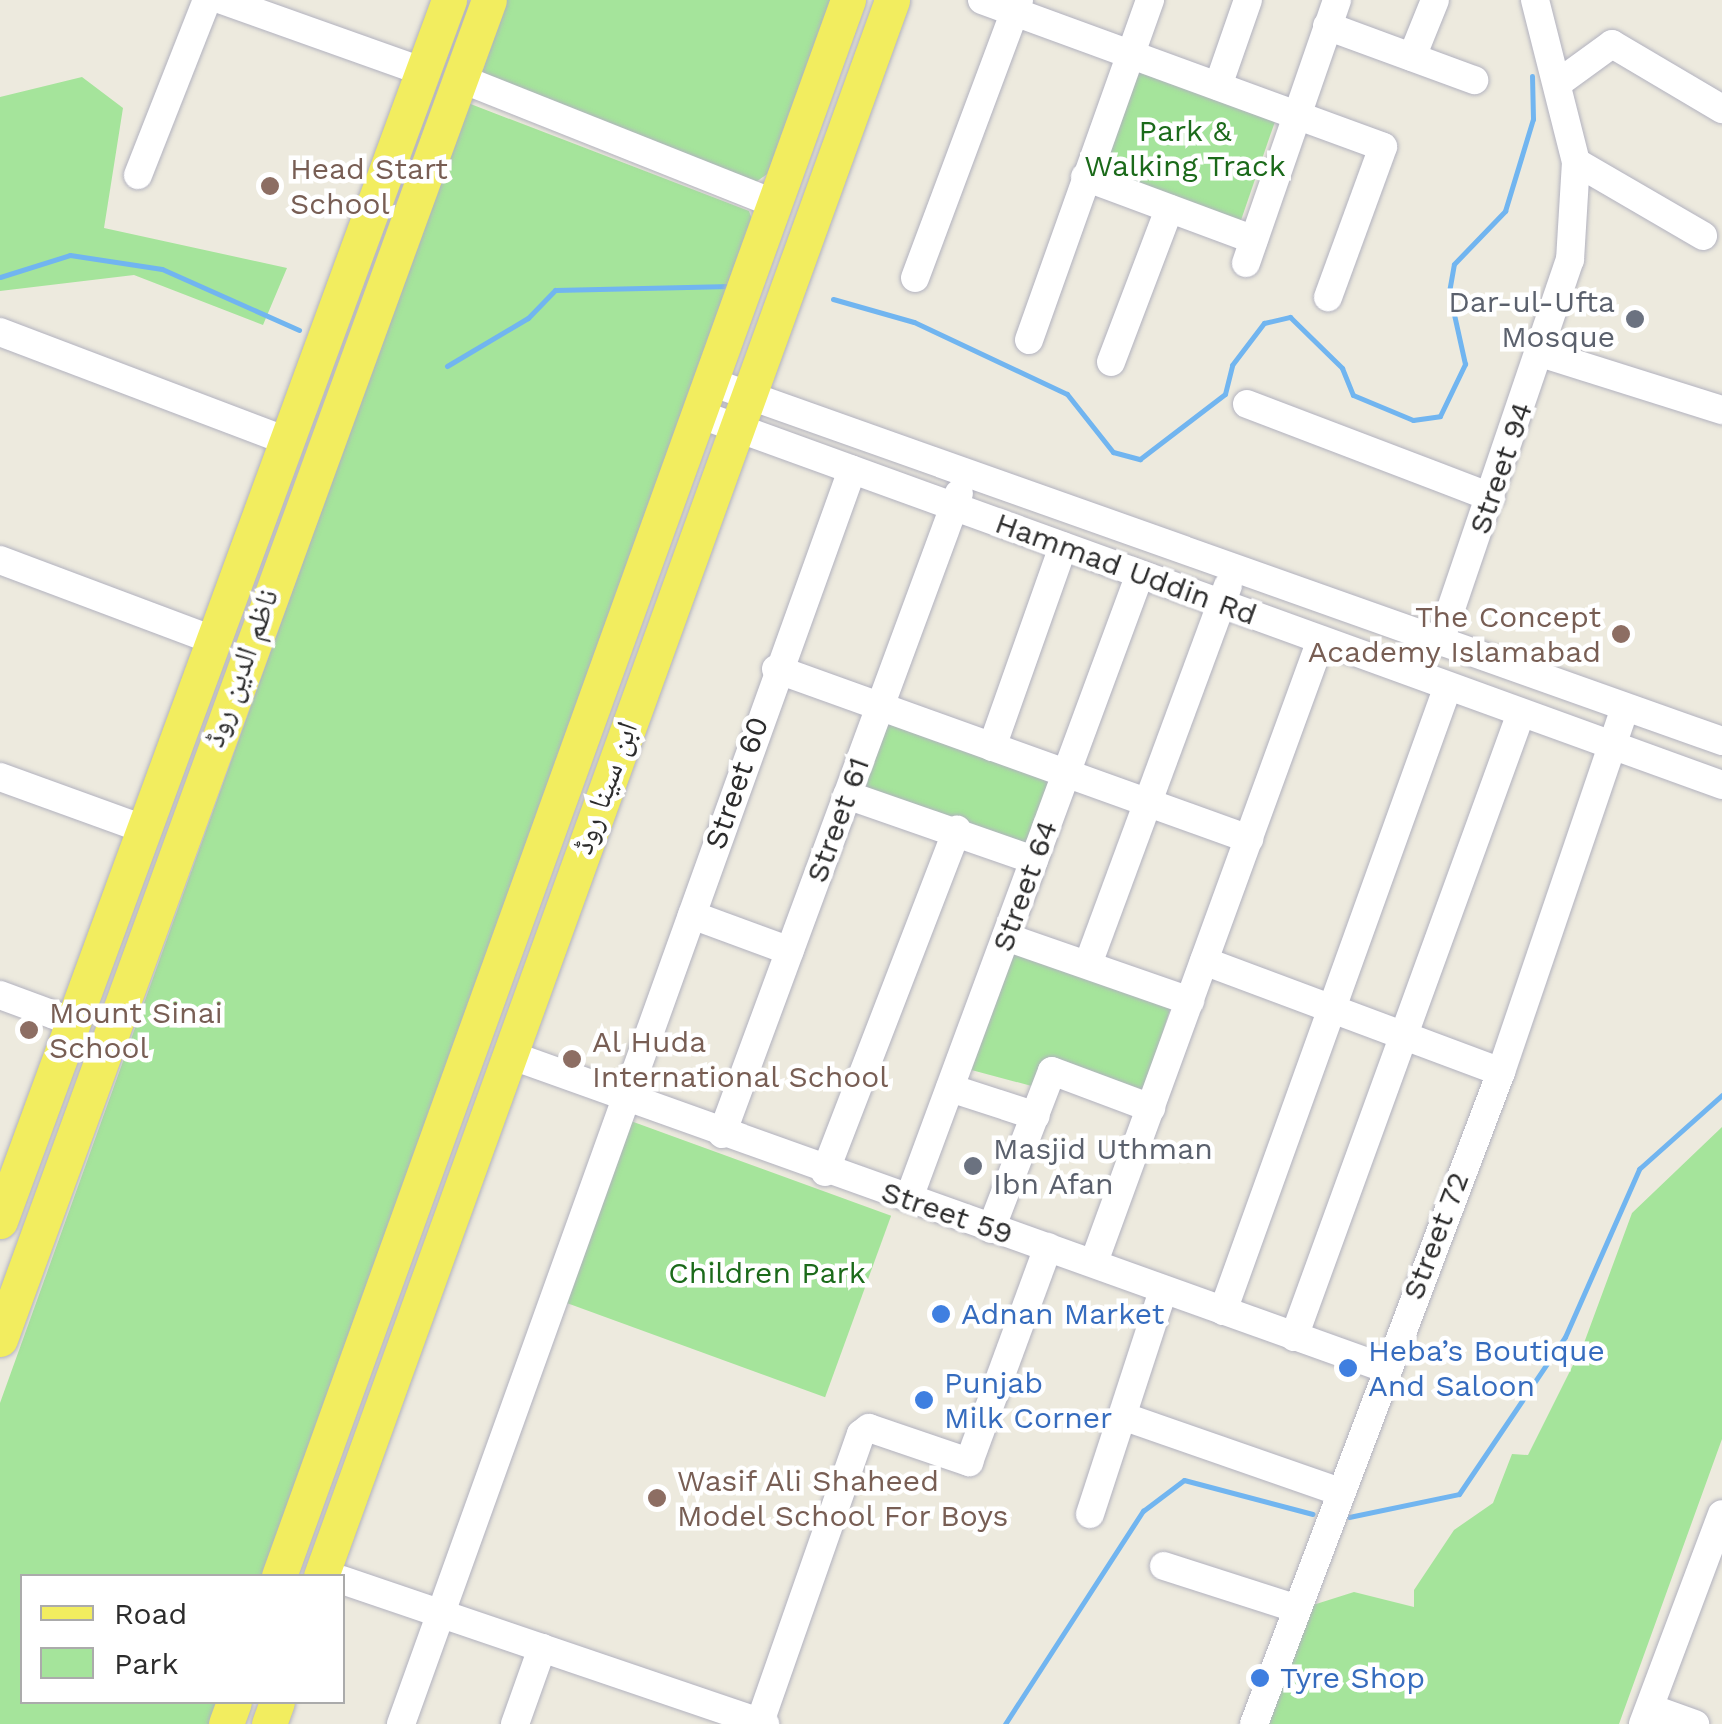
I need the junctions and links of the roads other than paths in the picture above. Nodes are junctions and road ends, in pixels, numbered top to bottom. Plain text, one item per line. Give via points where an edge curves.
1 (207, 0) edge
2 (222, 0) edge
3 (450, 0) edge
4 (489, 0) edge
5 (848, 0) edge
6 (892, 0) edge
7 (982, 0) edge
8 (1150, 0) edge
9 (1248, 0) edge
10 (1435, 0) edge
11 (1536, 0) edge
12 (1017, 6) edge
13 (1332, 13) edge
14 (1130, 54) junction
15 (1412, 57) junction
16 (424, 72) junction
17 (464, 80) junction
18 (1474, 80) dead end
19 (1557, 84) junction
20 (1218, 86) junction
21 (811, 103) junction
22 (1722, 109) edge
23 (1296, 115) junction
24 (849, 118) junction
25 (1576, 162) junction
26 (138, 175) dead end
27 (1085, 177) junction
28 (774, 204) junction
29 (1170, 208) junction
30 (1703, 236) dead end
31 (915, 278) dead end
32 (1328, 296) dead end
33 (0, 332) edge
34 (1030, 340) dead end
35 (1541, 353) junction
36 (1111, 362) dead end
37 (329, 373) junction
38 (705, 398) junction
39 (1247, 404) dead end
40 (739, 410) junction
41 (1722, 410) edge
42 (285, 440) junction
43 (852, 470) junction
44 (967, 473) junction
45 (1491, 496) junction
46 (954, 506) junction
47 (1063, 546) junction
48 (0, 560) edge
49 (1235, 568) junction
50 (1140, 574) junction
51 (1222, 604) junction
52 (213, 640) junction
53 (1322, 640) junction
54 (1440, 641) junction
55 (776, 669) junction
56 (1448, 686) junction
57 (880, 706) junction
58 (1625, 707) junction
59 (1521, 712) junction
60 (1722, 741) edge
61 (1612, 746) junction
62 (992, 747) junction
63 (1066, 774) junction
64 (0, 777) edge
65 (1722, 786) edge
66 (847, 795) junction
67 (1147, 802) junction
68 (144, 829) junction
69 (956, 830) junction
70 (1249, 839) junction
71 (1034, 860) junction
72 (692, 915) junction
73 (1006, 938) junction
74 (790, 951) junction
75 (1204, 961) junction
76 (1088, 964) junction
77 (0, 995) edge
78 (1190, 1001) junction
79 (1334, 1008) junction
80 (73, 1022) junction
81 (1408, 1036) junction
82 (510, 1055) junction
83 (1501, 1072) junction
84 (950, 1088) junction
85 (623, 1097) junction
86 (1150, 1108) junction
87 (1036, 1116) junction
88 (722, 1134) junction
89 (826, 1172) junction
90 (909, 1198) junction
91 (1, 1216) edge
92 (990, 1229) junction
93 (1048, 1247) junction
94 (1094, 1262) junction
95 (1163, 1290) junction
96 (1222, 1312) junction
97 (2, 1326) edge
98 (1294, 1336) junction
99 (1384, 1368) junction
100 (1125, 1417) junction
101 (1337, 1492) junction
102 (1090, 1514) dead end
103 (1722, 1514) edge
104 (1164, 1566) dead end
105 (282, 1569) edge
106 (311, 1574) edge
107 (330, 1574) edge
108 (345, 1582) edge
109 (1295, 1608) junction
110 (440, 1612) junction
111 (542, 1648) junction
112 (693, 1715) edge
113 (1646, 1716) edge
114 (762, 1723) edge
115 (402, 1724) edge
116 (515, 1724) edge
117 (1254, 1724) edge
118 (1695, 1724) edge

1 - 26 street
2 - 16 street
3 - 16 main road, ناظم الدین روڈ
4 - 17 main road, ناظم الدین روڈ
5 - 21 main road, ابن سینا روڈ
6 - 24 main road, ابن سینا روڈ
7 - 12 street
8 - 14 street
9 - 20 street
10 - 15 street
11 - 19 street, Street 94
12 - 14 street
12 - 31 street
13 - 15 street
13 - 23 street
14 - 20 street
14 - 27 street
15 - 18 street
16 - 37 main road, ناظم الدین روڈ
17 - 28 street
17 - 37 main road, ناظم الدین روڈ
19 - 22 street via 1612,44
19 - 25 street, Street 94
20 - 23 street
21 - 24 main road
21 - 28 main road, ابن سینا روڈ
23 - 29 street via 1250,252
23 - 32 street via 1383,146
24 - 40 main road, ابن سینا روڈ
25 - 30 street
25 - 35 street, Street 94 via 1570,260
27 - 29 street
27 - 34 street
28 - 38 main road, ابن سینا روڈ
29 - 36 street
33 - 42 street
35 - 41 street
35 - 45 street, Street 94
37 - 42 main road, ناظم الدین روڈ
37 - 97 main road, ناظم الدین روڈ
38 - 40 street, Hammad Uddin Rd
38 - 105 main road, ابن سینا روڈ
39 - 45 street
40 - 43 street, Hammad Uddin Rd
40 - 44 street, Hammad Uddin Rd
40 - 82 main road, ابن سینا روڈ
42 - 52 main road, ناظم الدین روڈ
43 - 46 street, Hammad Uddin Rd
43 - 55 street, Street 60
44 - 46 street, Street 61
44 - 49 street, Hammad Uddin Rd
45 - 54 street, Street 94
46 - 47 street, Hammad Uddin Rd
46 - 57 street, Street 61
47 - 50 street, Hammad Uddin Rd
47 - 62 street
48 - 52 street
49 - 51 street
49 - 54 street, Hammad Uddin Rd
50 - 51 street, Hammad Uddin Rd
50 - 63 street, Street 64
51 - 53 street, Hammad Uddin Rd
51 - 67 street
52 - 68 main road, ناظم الدین روڈ
53 - 56 street, Hammad Uddin Rd
53 - 70 street
54 - 58 street, Hammad Uddin Rd
55 - 57 street
55 - 72 street, Street 60
56 - 59 street, Hammad Uddin Rd
56 - 79 street
57 - 62 street
57 - 66 street, Street 61
58 - 60 street, Hammad Uddin Rd
58 - 61 street, Street 72
59 - 61 street, Hammad Uddin Rd
59 - 81 street
61 - 65 street, Hammad Uddin Rd
61 - 83 street, Street 72
62 - 63 street
63 - 67 street
63 - 71 street, Street 64
64 - 68 street
66 - 69 street
66 - 74 street, Street 61
67 - 70 street
67 - 76 street
68 - 80 main road, ناظم الدین روڈ
69 - 71 street
69 - 89 street
70 - 75 street
71 - 73 street, Street 64
72 - 74 street
72 - 85 street, Street 60
73 - 76 street
73 - 84 street, Street 64
74 - 88 street, Street 61
75 - 78 street
75 - 79 street
76 - 78 street
77 - 80 street
78 - 86 street
79 - 81 street
79 - 96 street
80 - 91 main road, ناظم الدین روڈ
81 - 83 street
81 - 98 street
82 - 85 street, Street 59
82 - 107 main road, ابن سینا روڈ
83 - 99 street, Street 72
84 - 87 street
84 - 90 street, Street 64
85 - 88 street, Street 59
85 - 110 street, Street 60
86 - 87 street via 1052,1072
86 - 94 street
87 - 92 street
88 - 89 street, Street 59
89 - 90 street, Street 59
90 - 92 street, Street 59
92 - 93 street, Street 59
93 - 94 street, Street 59
93 - 114 street via 969,1462 864,1430
94 - 95 street, Street 59
95 - 96 street, Street 59
95 - 100 street
96 - 98 street, Street 59
98 - 99 street, Street 59
99 - 101 street, Street 72
100 - 101 street
100 - 102 street
101 - 109 street, Street 72
103 - 113 street
104 - 109 street
105 - 106 street
108 - 110 street
109 - 117 street, Street 72
110 - 111 street
110 - 115 street, Street 60
111 - 112 street
111 - 116 street
112 - 114 street
113 - 118 street

